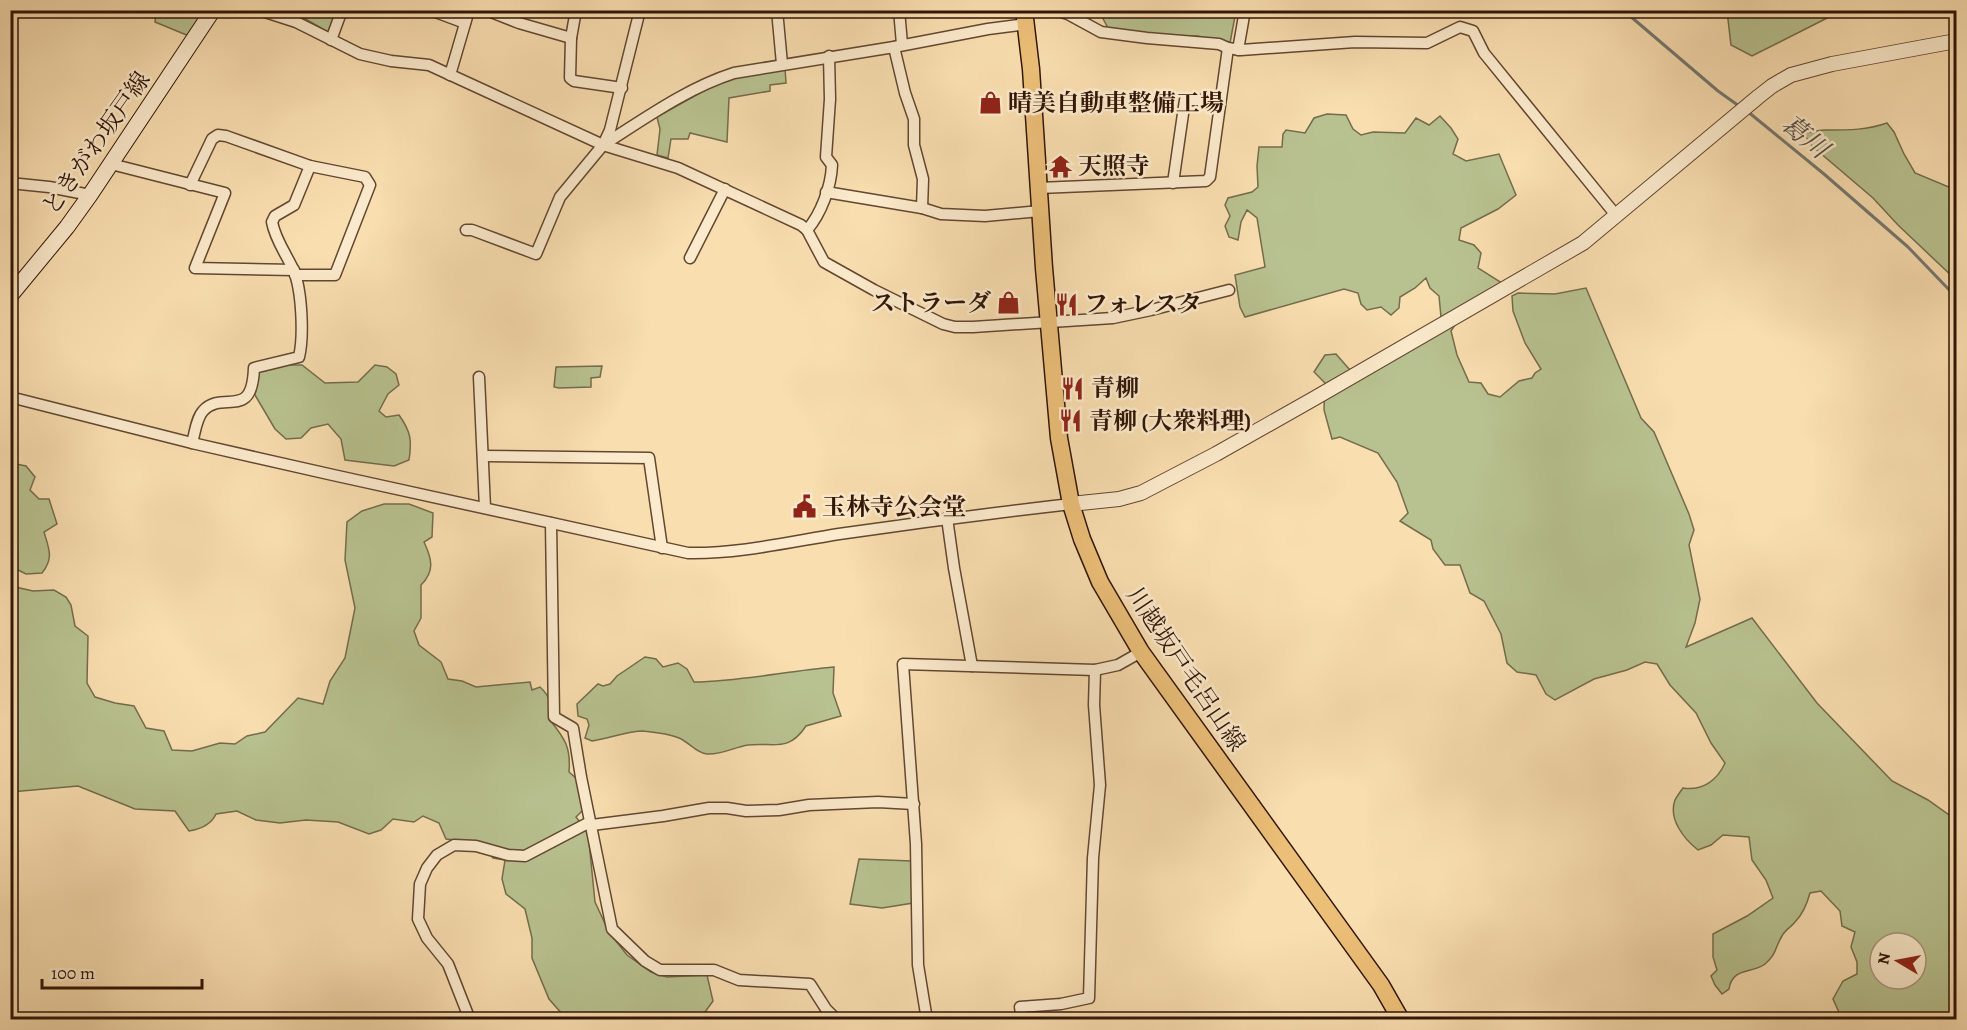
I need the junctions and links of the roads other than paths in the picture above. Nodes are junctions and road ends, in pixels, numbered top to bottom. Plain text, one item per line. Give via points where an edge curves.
1 (213, 10) edge
2 (259, 10) edge
3 (342, 10) edge
4 (430, 10) edge
5 (469, 10) edge
6 (486, 10) edge
7 (576, 10) edge
8 (640, 10) edge
9 (777, 10) edge
10 (899, 10) edge
11 (1044, 10) edge
12 (1055, 10) edge
13 (1245, 10) edge
14 (1025, 15) edge
15 (465, 23) junction
16 (571, 38) junction
17 (331, 40) junction
18 (1956, 41) edge
19 (898, 46) junction
20 (1233, 49) junction
21 (829, 56) junction
22 (782, 64) junction
23 (450, 75) junction
24 (622, 88) junction
25 (1221, 100) junction
26 (603, 145) junction
27 (111, 164) junction
28 (310, 166) junction
29 (10, 183) edge
30 (1173, 183) junction
31 (190, 185) junction
32 (1039, 188) junction
33 (725, 189) junction
34 (826, 192) junction
35 (90, 195) junction
36 (922, 208) junction
37 (1040, 211) junction
38 (1615, 214) junction
39 (466, 230) dead end
40 (807, 230) junction
41 (690, 258) dead end
42 (294, 272) junction
43 (1229, 290) dead end
44 (10, 296) edge
45 (1048, 323) junction
46 (479, 377) dead end
47 (10, 397) edge
48 (192, 443) junction
49 (483, 456) junction
50 (1071, 504) junction
51 (485, 508) junction
52 (947, 518) junction
53 (551, 523) junction
54 (662, 548) junction
55 (1141, 652) junction
56 (972, 666) junction
57 (1095, 670) junction
58 (914, 804) junction
59 (592, 825) junction
60 (470, 1020) edge
61 (837, 1020) edge
62 (927, 1020) edge
63 (1022, 1020) edge
64 (1401, 1020) edge

1 - 27 main road, ときがわ坂戸線
2 - 17 street via 296,22
3 - 17 street
4 - 15 street
5 - 15 street
6 - 16 street
7 - 16 street
8 - 24 street
9 - 22 street
10 - 19 street
11 - 14 street
12 - 20 street via 1101,32 1219,44
13 - 20 street
14 - 19 street
14 - 32 main road, 川越坂戸毛呂山線
15 - 23 street
16 - 24 street via 570,78
17 - 23 street via 360,54 429,65
18 - 38 street via 1791,75 1753,100
19 - 21 street
19 - 36 street via 923,179
20 - 25 street
20 - 38 street via 1427,43 1465,27 1473,31 1484,53
21 - 22 street
21 - 34 street via 826,157 832,165
22 - 26 street via 717,78
23 - 26 street
24 - 26 street
25 - 30 street via 1210,177 1206,181
25 - 30 street via 1185,100
26 - 33 street via 678,168
26 - 39 street via 560,197 536,254
27 - 31 street
27 - 35 main road, ときがわ坂戸線
28 - 31 street via 218,135
28 - 42 street via 294,205 272,218 273,229
28 - 42 street via 365,177 370,185 335,275
29 - 35 street
30 - 32 street
31 - 42 street via 225,193 195,268
32 - 37 main road, 川越坂戸毛呂山線
33 - 40 street
33 - 41 street
34 - 36 street
34 - 40 street
35 - 44 main road, ときがわ坂戸線
36 - 37 street via 941,214 985,216
37 - 45 main road, 川越坂戸毛呂山線
38 - 50 street via 1583,243 1216,454 1141,493
40 - 45 street via 824,262 943,324 973,327
42 - 48 street via 301,314 299,357 254,368 249,394 203,411
43 - 45 street via 1125,316
45 - 50 main road, 川越坂戸毛呂山線 via 1059,438
46 - 49 street
47 - 48 street
48 - 51 street
49 - 51 street
49 - 54 street via 649,458
50 - 52 street
50 - 55 main road, 川越坂戸毛呂山線 via 1100,582
51 - 53 street
52 - 54 street via 705,553
52 - 56 street
53 - 54 street
53 - 59 street via 554,717 573,728
55 - 57 street via 1118,665
55 - 64 main road, 川越坂戸毛呂山線 via 1368,968
56 - 57 street
56 - 58 street via 903,664
57 - 63 street via 1100,785 1093,858 1089,998 1020,1007
58 - 59 street via 878,802 746,811 709,808
58 - 62 street via 918,966
59 - 60 street via 588,823 525,856 454,845 436,855 427,868 420,884 418,919 427,938 448,964
59 - 61 street via 612,929 645,961 660,970 714,970 739,980 810,984

